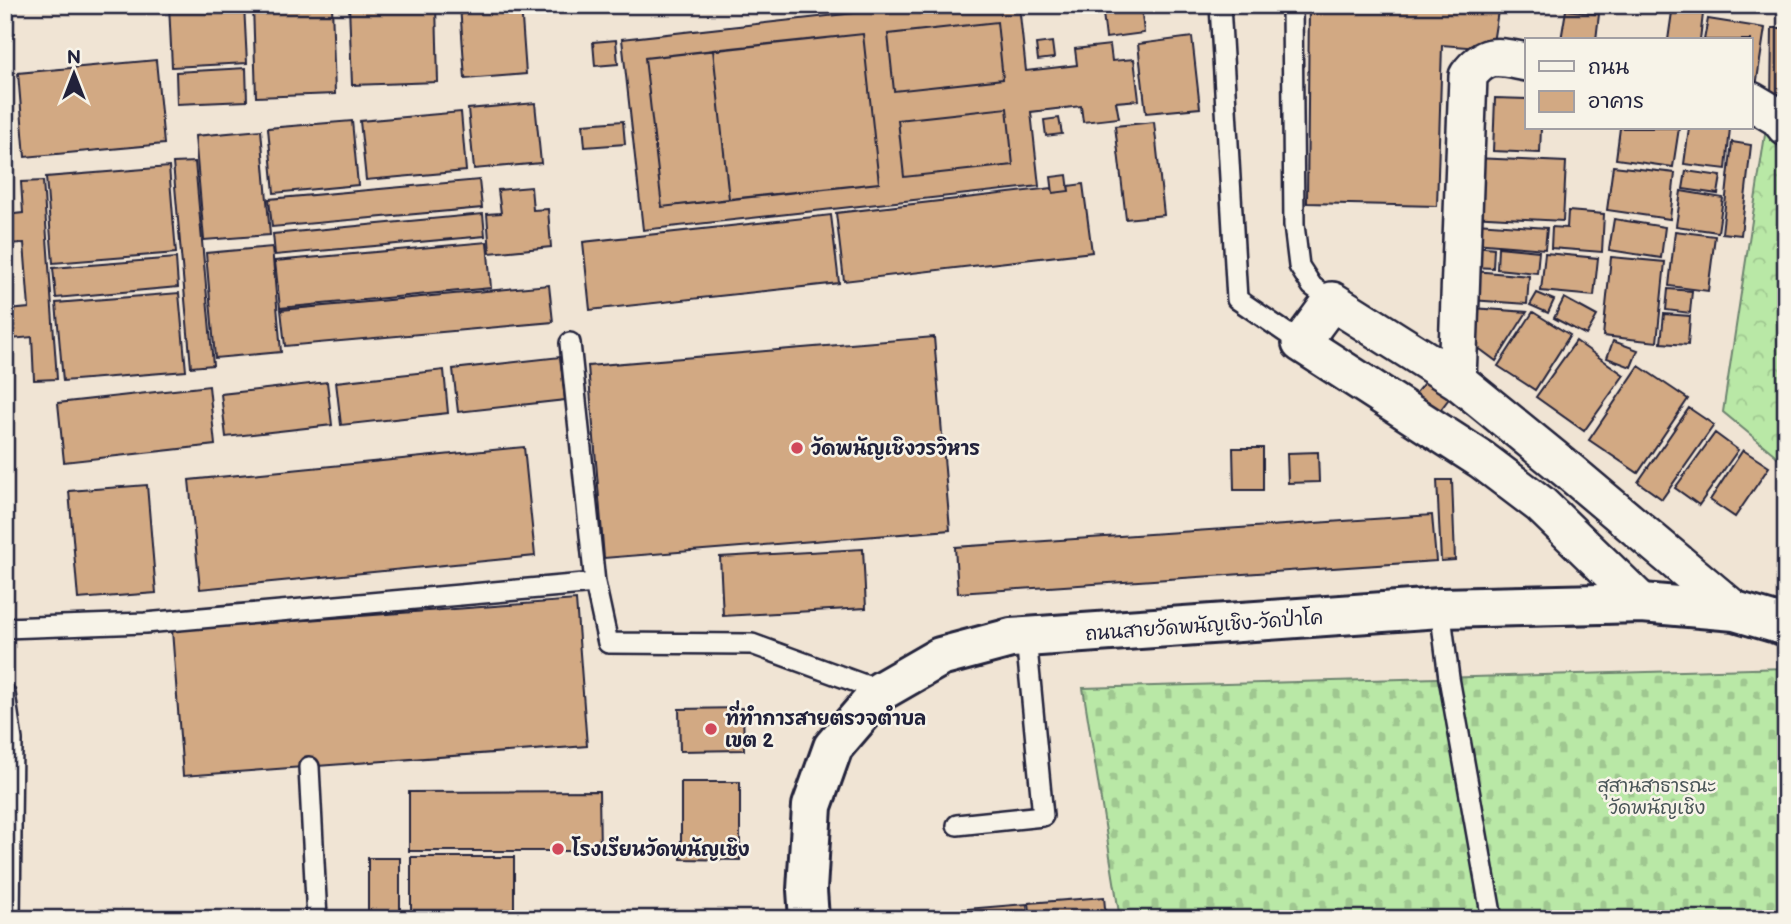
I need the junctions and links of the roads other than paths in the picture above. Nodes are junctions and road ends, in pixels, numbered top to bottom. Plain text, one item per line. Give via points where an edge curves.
1 (1220, 5) edge
2 (1292, 5) edge
3 (1525, 62) edge
4 (1752, 102) edge
5 (1786, 127) edge
6 (1332, 301) junction
7 (570, 342) dead end
8 (1301, 342) junction
9 (1457, 380) junction
10 (595, 583) junction
11 (1642, 603) junction
12 (1440, 608) junction
13 (1735, 611) junction
14 (1786, 626) edge
15 (5, 628) edge
16 (1027, 637) junction
17 (881, 691) junction
18 (5, 694) edge
19 (309, 767) dead end
20 (957, 825) dead end
21 (10, 919) edge
22 (317, 919) edge
23 (809, 919) edge
24 (1492, 919) edge

1 - 8 lane via 1237,299
2 - 6 lane via 1294,225 1299,265 1312,286
3 - 9 street via 1495,56 1478,63 1468,76
4 - 5 street
6 - 8 street
6 - 9 street
7 - 10 lane
8 - 11 street via 1482,460 1540,504
9 - 13 street
10 - 15 lane via 300,615
10 - 17 lane via 608,643 752,644
11 - 12 main road, ถนนสายวัดพนัญเชิง-วัดป่าโค
11 - 13 main road, ถนนสายวัดพนัญเชิง-วัดป่าโค
12 - 16 main road, ถนนสายวัดพนัญเชิง-วัดป่าโค
12 - 24 lane
13 - 14 main road, ถนนสายวัดพนัญเชิง-วัดป่าโค
16 - 17 main road, ถนนสายวัดพนัญเชิง-วัดป่าโค via 940,657
16 - 20 lane via 1043,816
17 - 23 main road, ถนนสายวัดพนัญเชิง-วัดป่าโค via 832,747 812,806
18 - 21 lane via 12,740
19 - 22 lane

